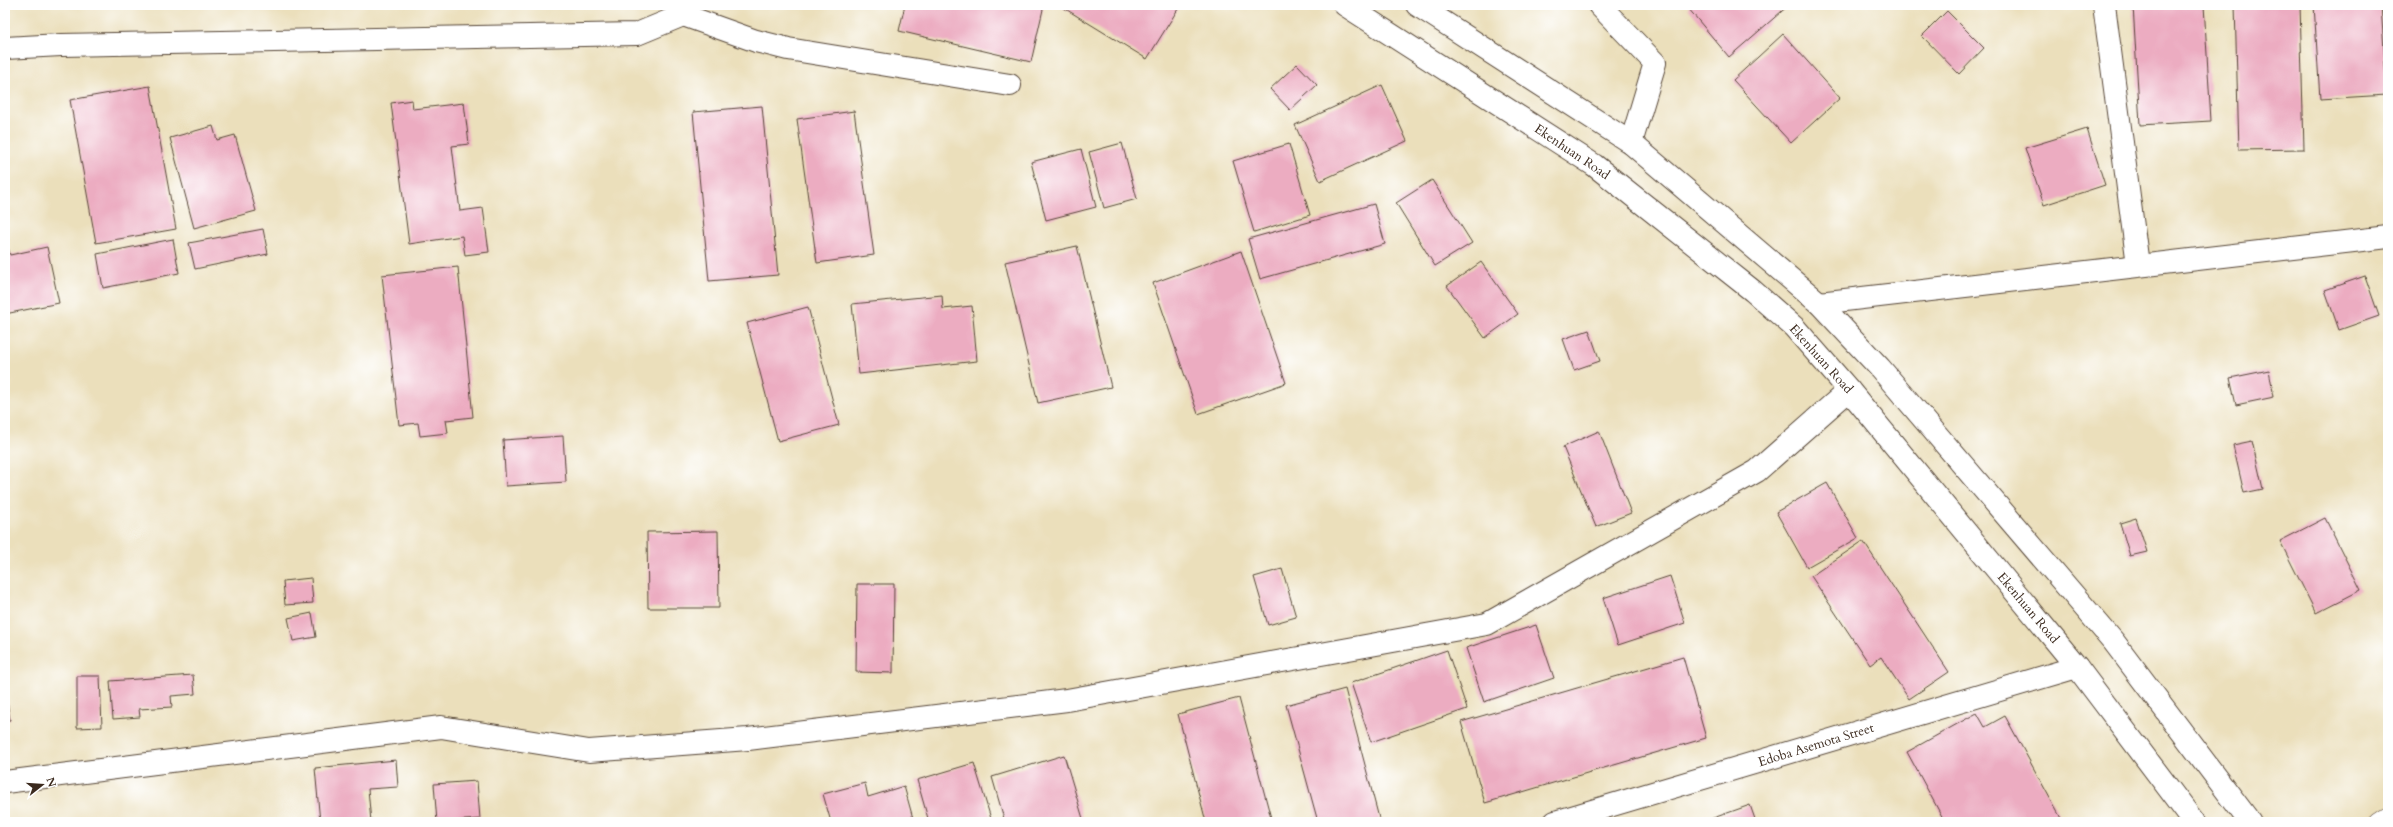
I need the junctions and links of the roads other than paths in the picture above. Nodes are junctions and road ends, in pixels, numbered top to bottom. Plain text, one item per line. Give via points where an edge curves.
1 (1345, 5) edge
2 (1417, 5) edge
3 (1599, 5) edge
4 (2104, 5) edge
5 (685, 10) edge
6 (5, 48) edge
7 (1010, 85) dead end
8 (1631, 143) junction
9 (2388, 237) edge
10 (2138, 265) junction
11 (1819, 303) junction
12 (1849, 390) junction
13 (2077, 667) junction
14 (5, 782) edge
15 (2388, 816) edge
16 (1555, 822) edge
17 (2194, 822) edge
18 (2250, 822) edge
19 (2379, 822) edge

1 - 12 street, Ekenhuan Road via 1594,164 1753,291 1794,327
2 - 8 street
3 - 8 street via 1655,63
4 - 10 street
5 - 6 street via 636,34 61,44
5 - 7 street via 756,41 788,49
8 - 11 street
9 - 10 street
10 - 11 street
11 - 18 street via 1880,368 2114,642
12 - 13 street, Ekenhuan Road
12 - 14 street via 1758,470 1486,624 1067,700 748,739 589,751 441,727
13 - 16 street, Edoba Asemota Street
13 - 17 street, Ekenhuan Road
15 - 19 lane

